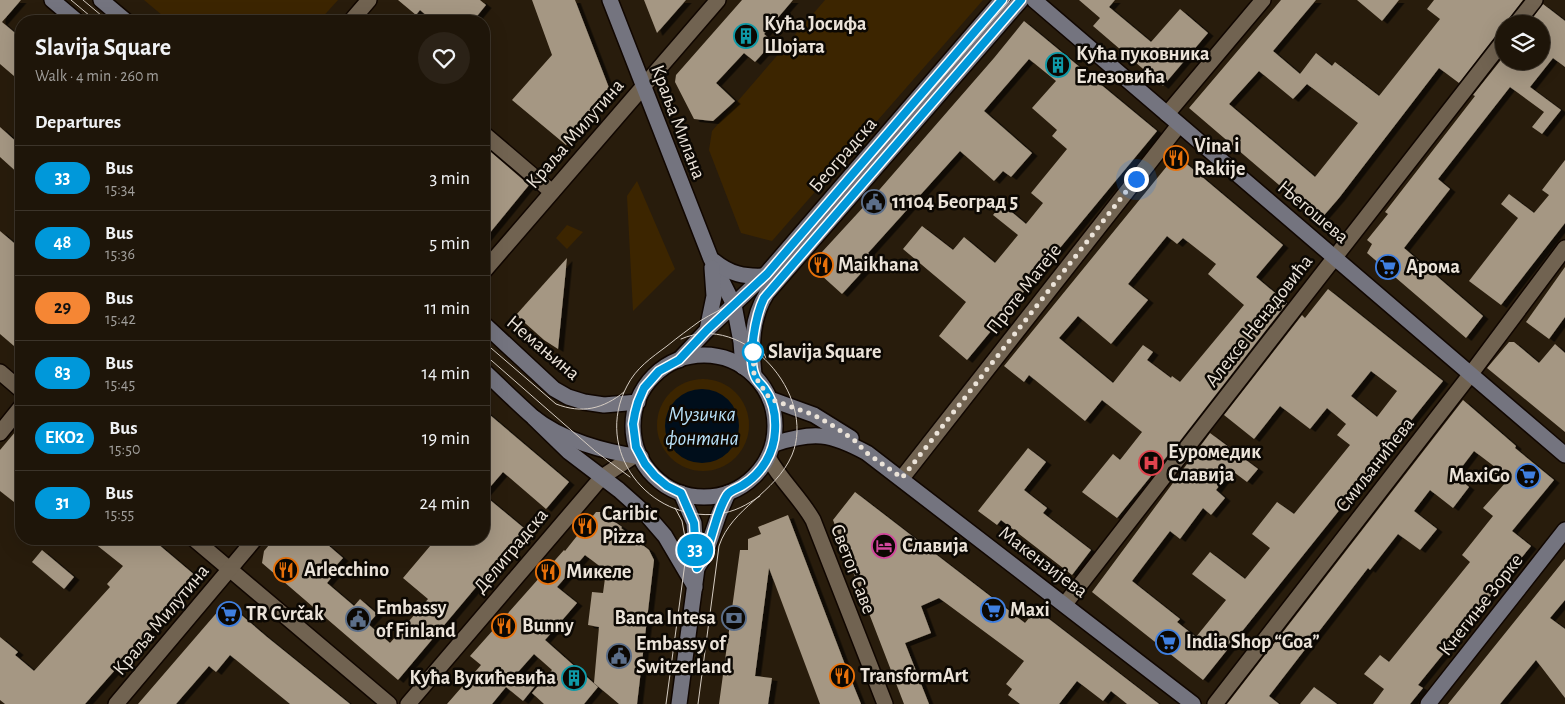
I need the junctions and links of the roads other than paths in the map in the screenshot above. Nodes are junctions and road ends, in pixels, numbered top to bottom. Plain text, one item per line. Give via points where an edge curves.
1 (52, 0) edge
2 (101, 0) edge
3 (369, 0) edge
4 (610, 0) edge
5 (718, 0) edge
6 (1002, 0) edge
7 (1021, 0) edge
8 (1034, 0) edge
9 (1263, 0) edge
10 (1535, 0) edge
11 (70, 15) edge
12 (119, 15) edge
13 (356, 15) edge
14 (1523, 15) edge
15 (1495, 52) edge
16 (642, 86) junction
17 (1167, 114) junction
18 (1179, 126) junction
19 (490, 139) edge
20 (552, 192) junction
21 (1565, 248) edge
22 (1335, 257) junction
23 (710, 259) junction
24 (490, 264) edge
25 (764, 276) junction
26 (734, 305) junction
27 (490, 329) edge
28 (707, 330) junction
29 (679, 360) junction
30 (748, 371) junction
31 (0, 372) edge
32 (1470, 375) junction
33 (490, 378) edge
34 (15, 385) edge
35 (770, 399) junction
36 (638, 402) junction
37 (15, 414) edge
38 (534, 418) junction
39 (0, 432) edge
40 (771, 451) junction
41 (867, 453) junction
42 (1565, 455) edge
43 (637, 457) junction
44 (602, 477) junction
45 (902, 478) junction
46 (681, 493) junction
47 (728, 493) junction
48 (1565, 530) edge
49 (201, 545) edge
50 (250, 545) edge
51 (697, 568) junction
52 (230, 569) junction
53 (695, 587) junction
54 (1064, 604) junction
55 (116, 704) edge
56 (389, 704) edge
57 (408, 704) edge
58 (679, 704) edge
59 (885, 704) edge
60 (1193, 704) edge
61 (1215, 704) edge
62 (1428, 704) edge

1 - 11 main road
2 - 12 main road
3 - 13 street
4 - 16 main road, Краља Милана
5 - 16 street, Краља Милутина
6 - 25 main road, Београдска
7 - 30 main road, Београдска via 767,293 754,326
8 - 17 main road, Његошева
9 - 17 street
10 - 14 street
15 - 22 street, Алексе Ненадовића
16 - 20 street, Краља Милутина
16 - 23 main road, Краља Милана
17 - 18 main road, Његошева
18 - 22 main road, Његошева
18 - 45 street, Проте Матеје
19 - 20 street
20 - 24 street, Краља Милутина
21 - 32 street, Смиљанићева
22 - 32 main road, Његошева
22 - 54 street, Алексе Ненадовића
23 - 25 main road via 739,276
23 - 26 main road, Краља Милана
23 - 28 main road, Краља Милана via 714,296
25 - 26 main road, Београдска
26 - 28 main road, Београдска
26 - 30 main road, Краља Милана
27 - 36 main road, Немањина via 568,397 604,406
28 - 29 main road
29 - 30 main road via 714,356 728,359
29 - 36 main road via 654,376
30 - 35 main road
31 - 34 street
32 - 42 main road, Његошева
32 - 61 street, Смиљанићева
33 - 38 main road
35 - 40 main road via 775,424
35 - 41 main road, Макензијева via 814,415 854,440
36 - 43 main road via 633,424
37 - 39 street
38 - 43 main road via 590,446
38 - 44 main road via 569,452
40 - 41 main road, Макензијева via 797,437 821,435 837,438
40 - 47 main road via 752,479
40 - 59 street, Светог Саве via 779,476 800,499 813,520
41 - 45 main road, Макензијева
43 - 44 street, Делиградска
43 - 46 main road via 660,482
44 - 53 main road via 646,514 665,536
44 - 57 street, Делиградска
45 - 54 main road, Макензијева
46 - 47 main road via 701,497
46 - 51 main road via 694,523
47 - 51 main road
48 - 62 main road, Кнегиње Зорке
49 - 52 street
50 - 52 street, Краља Милутина
51 - 53 main road
52 - 55 street, Краља Милутина
52 - 56 street
53 - 58 main road
54 - 60 main road, Макензијева

